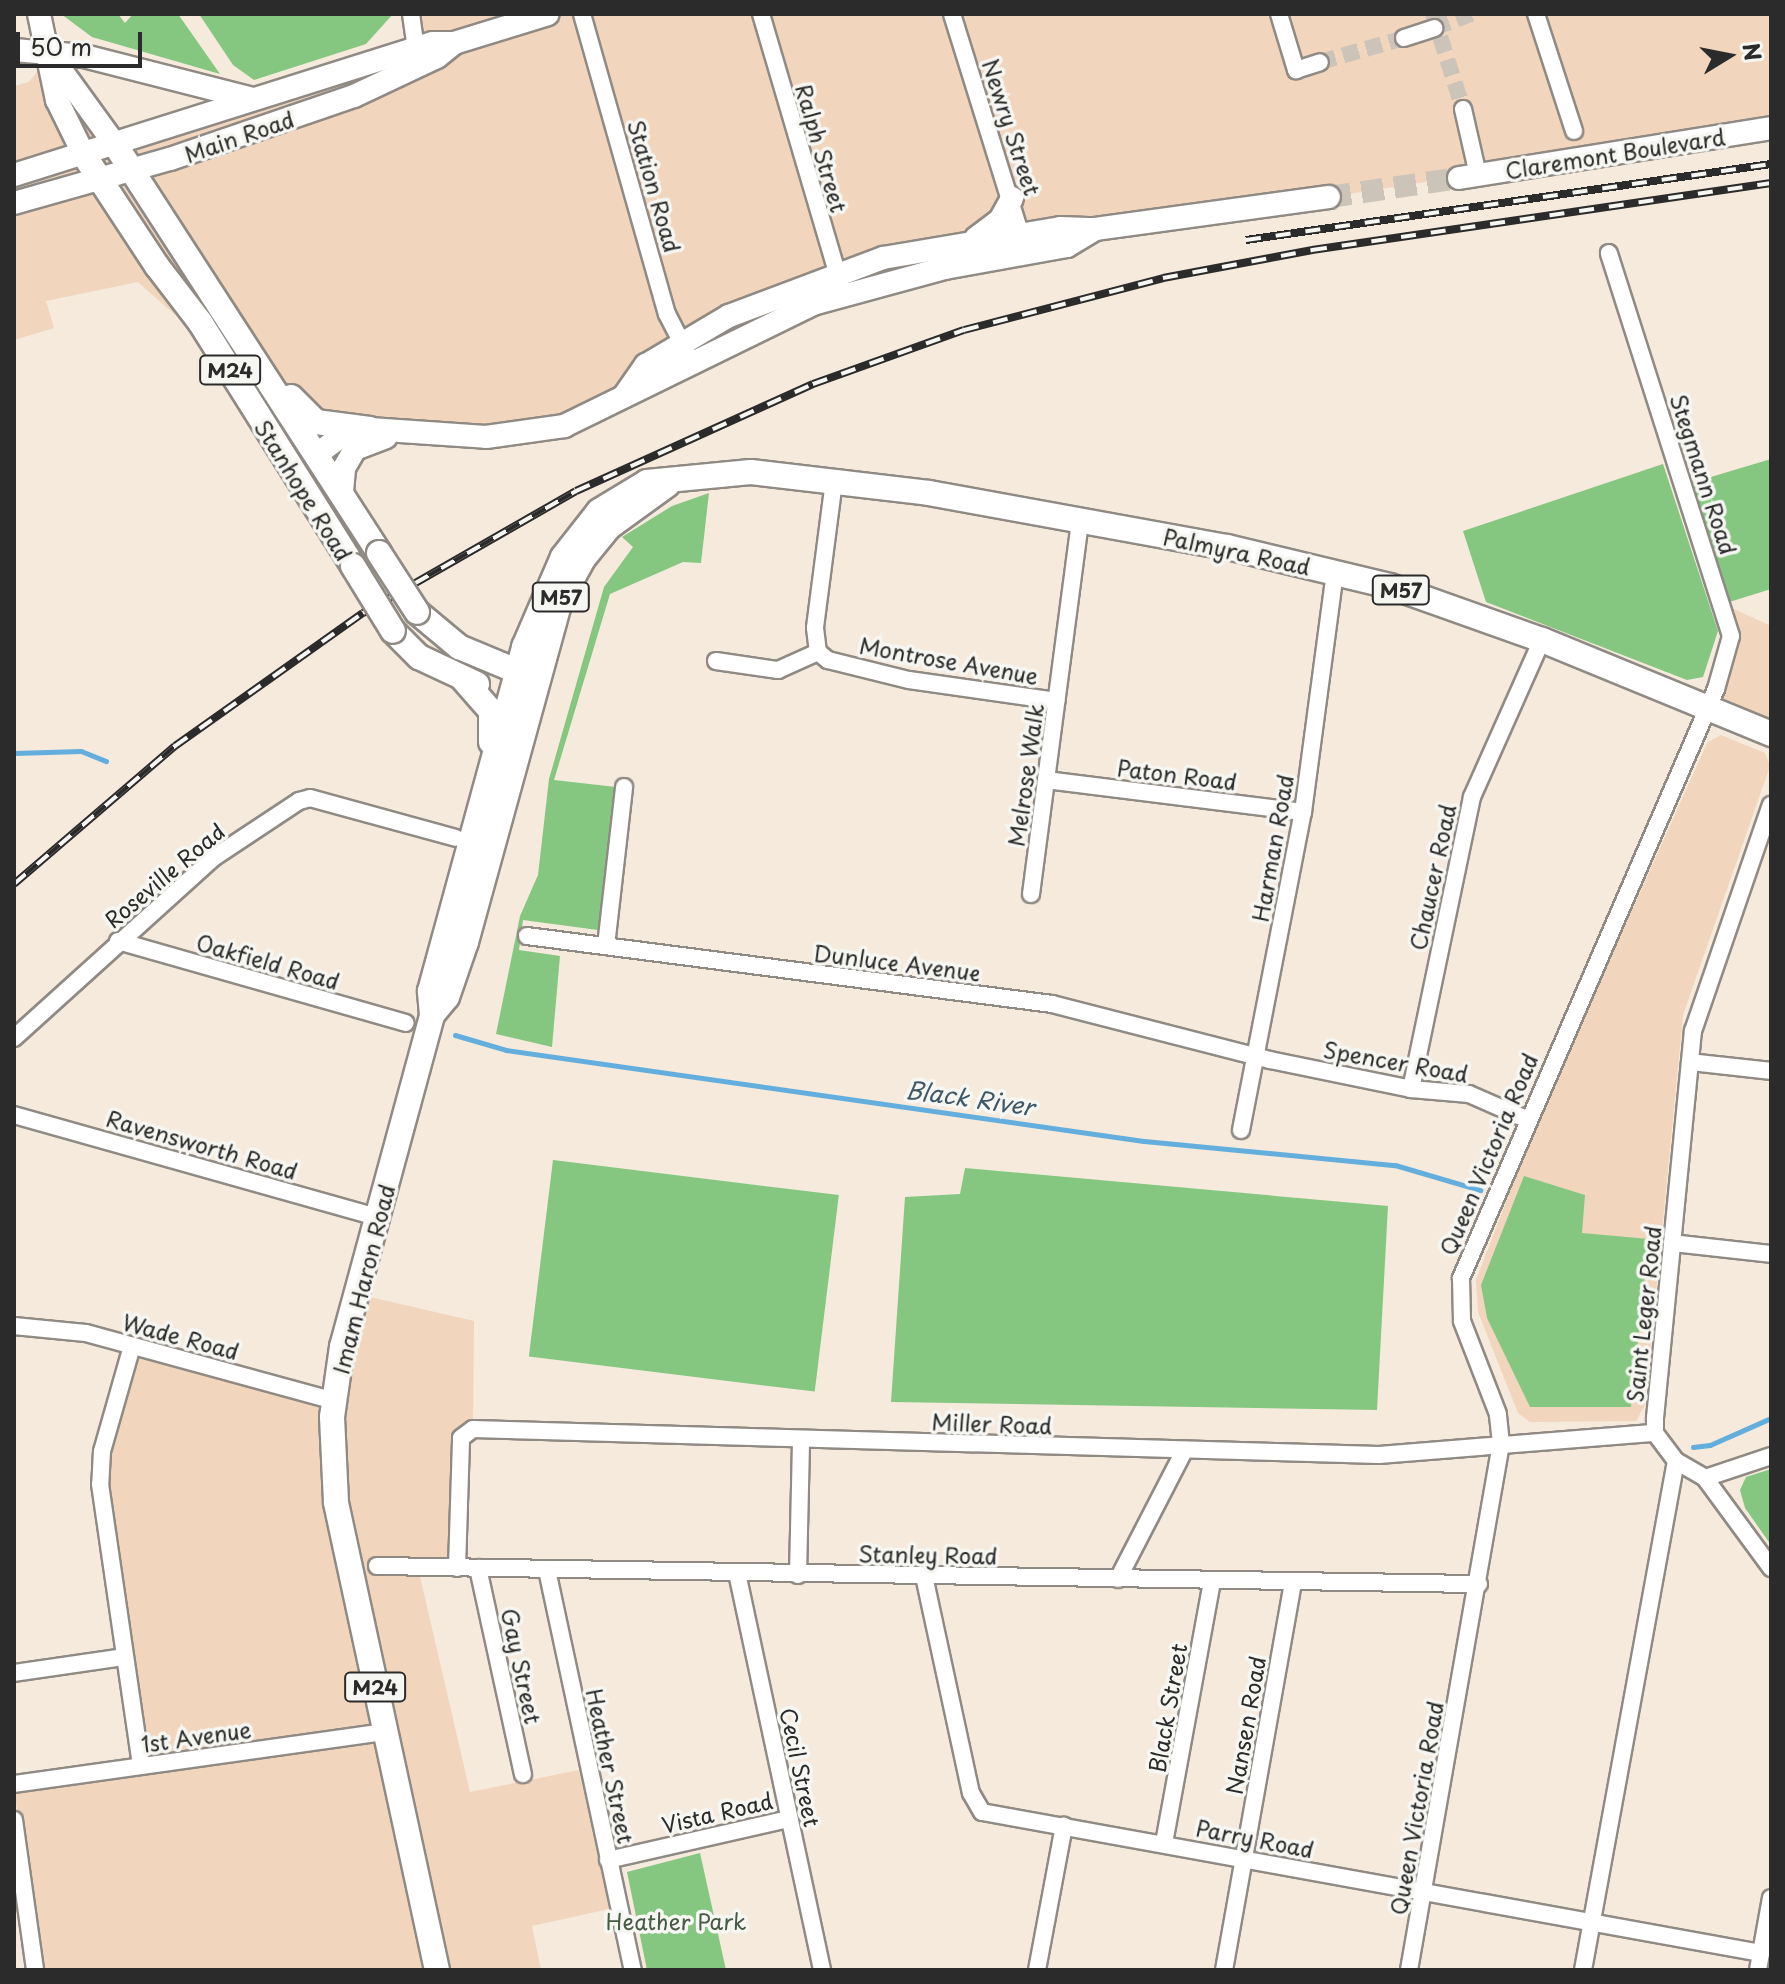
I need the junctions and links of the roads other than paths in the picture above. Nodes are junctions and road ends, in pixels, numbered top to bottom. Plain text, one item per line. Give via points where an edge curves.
1 (39, 14) edge
2 (411, 14) edge
3 (548, 14) edge
4 (582, 14) edge
5 (761, 14) edge
6 (952, 14) edge
7 (1279, 14) edge
8 (1536, 14) edge
9 (1434, 28) tunnel mouth
10 (1404, 38) tunnel mouth
11 (14, 50) edge
12 (50, 55) junction
13 (417, 58) junction
14 (1320, 62) tunnel mouth
15 (258, 99) junction
16 (1463, 109) tunnel mouth
17 (1771, 128) edge
18 (1574, 131) dead end
19 (116, 146) junction
20 (84, 155) junction
21 (132, 171) junction
22 (14, 175) edge
23 (1468, 177) joint
24 (100, 180) junction
25 (1329, 197) tunnel mouth
26 (1012, 198) junction
27 (14, 203) edge
28 (972, 241) junction
29 (1024, 244) junction
30 (1609, 253) dead end
31 (841, 284) junction
32 (678, 343) junction
33 (245, 349) junction
34 (702, 355) junction
35 (623, 397) junction
36 (370, 429) junction
37 (399, 433) junction
38 (316, 455) junction
39 (678, 477) junction
40 (834, 481) junction
41 (342, 492) junction
42 (1080, 520) junction
43 (351, 564) junction
44 (1335, 571) junction
45 (1542, 640) junction
46 (818, 652) junction
47 (716, 661) dead end
48 (463, 679) junction
49 (524, 687) junction
50 (1057, 701) junction
51 (1707, 708) junction
52 (1771, 734) edge
53 (1046, 780) junction
54 (624, 787) dead end
55 (1771, 805) edge
56 (1303, 812) junction
57 (463, 840) junction
58 (1031, 894) dead end
59 (527, 936) dead end
60 (118, 941) junction
61 (606, 946) junction
62 (432, 1015) junction
63 (406, 1023) dead end
64 (14, 1038) edge
65 (1257, 1056) junction
66 (1690, 1062) junction
67 (1771, 1071) edge
68 (1411, 1089) junction
69 (14, 1115) edge
70 (1526, 1119) junction
71 (1241, 1130) dead end
72 (378, 1217) junction
73 (1672, 1243) junction
74 (1771, 1254) edge
75 (14, 1326) edge
76 (132, 1346) junction
77 (334, 1401) junction
78 (1655, 1433) junction
79 (801, 1439) junction
80 (1501, 1444) junction
81 (1184, 1451) junction
82 (1771, 1456) edge
83 (1676, 1461) junction
84 (1705, 1478) junction
85 (377, 1566) dead end
86 (457, 1568) junction
87 (478, 1568) junction
88 (1771, 1568) edge
89 (547, 1570) junction
90 (737, 1573) junction
91 (798, 1575) junction
92 (924, 1576) junction
93 (1118, 1579) junction
94 (1212, 1581) junction
95 (1293, 1582) junction
96 (1479, 1584) junction
97 (124, 1657) junction
98 (14, 1673) edge
99 (384, 1732) junction
100 (141, 1766) junction
101 (523, 1774) dead end
102 (14, 1784) edge
103 (789, 1819) junction
104 (14, 1820) edge
105 (1064, 1826) junction
106 (1164, 1843) junction
107 (1244, 1859) junction
108 (608, 1860) junction
109 (1423, 1891) junction
110 (1771, 1898) edge
111 (1591, 1922) junction
112 (1761, 1953) junction
113 (35, 1970) edge
114 (437, 1970) edge
115 (633, 1970) edge
116 (822, 1970) edge
117 (1037, 1970) edge
118 (1224, 1970) edge
119 (1409, 1970) edge
120 (1583, 1970) edge
121 (1758, 1970) edge

1 - 12 street
2 - 13 street
3 - 13 street, Main Road
4 - 32 street, Station Road
5 - 31 street, Ralph Street
6 - 26 street, Newry Street
7 - 14 street via 1296,70
8 - 18 street
9 - 10 street
11 - 12 street
12 - 15 street via 84,56
12 - 19 street
12 - 20 street via 57,100
13 - 15 street, Main Road
13 - 21 street, Main Road via 354,96
15 - 19 street, Main Road
16 - 23 street
17 - 23 street, Claremont Boulevard
19 - 20 street, Main Road
19 - 21 main road, M24
20 - 22 street, Main Road
20 - 24 main road, M24
21 - 24 street, Main Road
21 - 33 main road, Stanhope Road / M24
24 - 27 street, Main Road
24 - 43 main road, Stanhope Road / M24 via 200,322
25 - 29 street via 1095,229 1067,246
26 - 28 street via 1000,220
26 - 29 street, Newry Street
28 - 29 street
28 - 31 street via 883,258
29 - 31 street
30 - 51 street, Stegmann Road via 1730,623 1724,664
31 - 32 street via 743,310
31 - 34 street
32 - 34 street
32 - 35 street via 646,365
33 - 36 main road via 309,419
33 - 38 main road, Stanhope Road / M24
34 - 35 street
35 - 37 street via 537,433
36 - 37 street
36 - 38 street via 340,437
37 - 41 street via 355,449 344,468
38 - 41 main road, Stanhope Road / M24
38 - 43 main road via 312,476 351,544
39 - 40 main road, Palmyra Road / M57 via 751,472
39 - 49 main road, M57 via 609,527 583,559
39 - 49 main road, Palmyra Road / M57 via 630,488 599,511 563,557
40 - 42 main road, Palmyra Road / M57
40 - 46 street via 815,628
41 - 49 main road, Stanhope Road / M24, bridge via 417,612 459,647
42 - 44 main road, Palmyra Road / M57
42 - 50 street, Melrose Walk
43 - 48 main road, Stanhope Road / M24, bridge via 393,631 419,657
44 - 45 main road, Palmyra Road / M57
44 - 56 street, Harman Road
45 - 51 main road, Palmyra Road / M57
45 - 68 street, Chaucer Road via 1472,797
46 - 47 street via 778,670
46 - 50 street, Montrose Avenue via 828,660 909,680
48 - 49 main road, Stanhope Road / M24
48 - 57 main road via 487,702 494,720
49 - 57 main road, Imam Haron Road / M24
49 - 62 main road, Imam Haron Road / M24 via 466,942 447,997
50 - 53 street, Melrose Walk
51 - 52 main road, Palmyra Road / M57
51 - 70 street, Queen Victoria Road
53 - 56 street, Paton Road
53 - 58 street, Melrose Walk
54 - 61 street
55 - 66 street, Saint Leger Road via 1696,1016
56 - 65 street, Harman Road
57 - 60 street, Roseville Road via 305,798 213,858
57 - 62 main road, Imam Haron Road / M24 via 430,991
59 - 61 street, Dunluce Avenue
60 - 63 street, Oakfield Road
60 - 64 street, Roseville Road
61 - 65 street, Dunluce Avenue via 1052,1004 1179,1041
62 - 72 main road, Imam Haron Road / M24
65 - 68 street, Spencer Road
65 - 71 street, Harman Road
66 - 67 street
66 - 73 street, Saint Leger Road
68 - 70 street, Spencer Road via 1469,1094
69 - 72 street, Ravensworth Road
70 - 80 street, Queen Victoria Road via 1468,1253 1459,1293 1466,1334 1498,1414
72 - 77 main road, Imam Haron Road / M24 via 342,1347
73 - 74 street
73 - 78 street, Saint Leger Road
75 - 76 street, Wade Road via 75,1331
76 - 77 street, Wade Road
76 - 97 street via 100,1466
77 - 99 main road, Imam Haron Road / M24 via 336,1502
78 - 80 street, Miller Road
78 - 83 street, Saint Leger Road
79 - 81 street, Miller Road
79 - 86 street, Miller Road via 466,1431 460,1442
79 - 91 street
80 - 81 street, Miller Road via 1379,1455
80 - 96 street, Queen Victoria Road
81 - 93 street
82 - 84 street
83 - 84 street
83 - 111 street
84 - 88 street
85 - 86 street, Stanley Road
86 - 87 street, Stanley Road
87 - 89 street, Stanley Road
87 - 101 street, Gay Street
89 - 90 street, Stanley Road
89 - 108 street, Heather Street
90 - 91 street, Stanley Road
90 - 103 street, Cecil Street
91 - 92 street, Stanley Road
92 - 93 street, Stanley Road
92 - 105 street, Parry Road via 975,1805 992,1815
93 - 94 street, Stanley Road
94 - 95 street, Stanley Road
94 - 106 street, Black Street
95 - 96 street, Stanley Road
95 - 107 street, Nansen Road
96 - 109 street, Queen Victoria Road
97 - 98 street
97 - 100 street
99 - 100 street, 1st Avenue
99 - 114 main road, Imam Haron Road / M24
100 - 102 street, 1st Avenue
103 - 108 street, Vista Road
103 - 116 street, Cecil Street
104 - 113 street
105 - 106 street, Parry Road
105 - 117 street
106 - 107 street, Parry Road
107 - 109 street, Parry Road
107 - 118 street, Nansen Road
108 - 115 street, Heather Street
109 - 111 street, Parry Road
109 - 119 street, Queen Victoria Road
110 - 112 street
111 - 112 street, Parry Road
111 - 120 street
112 - 121 street

